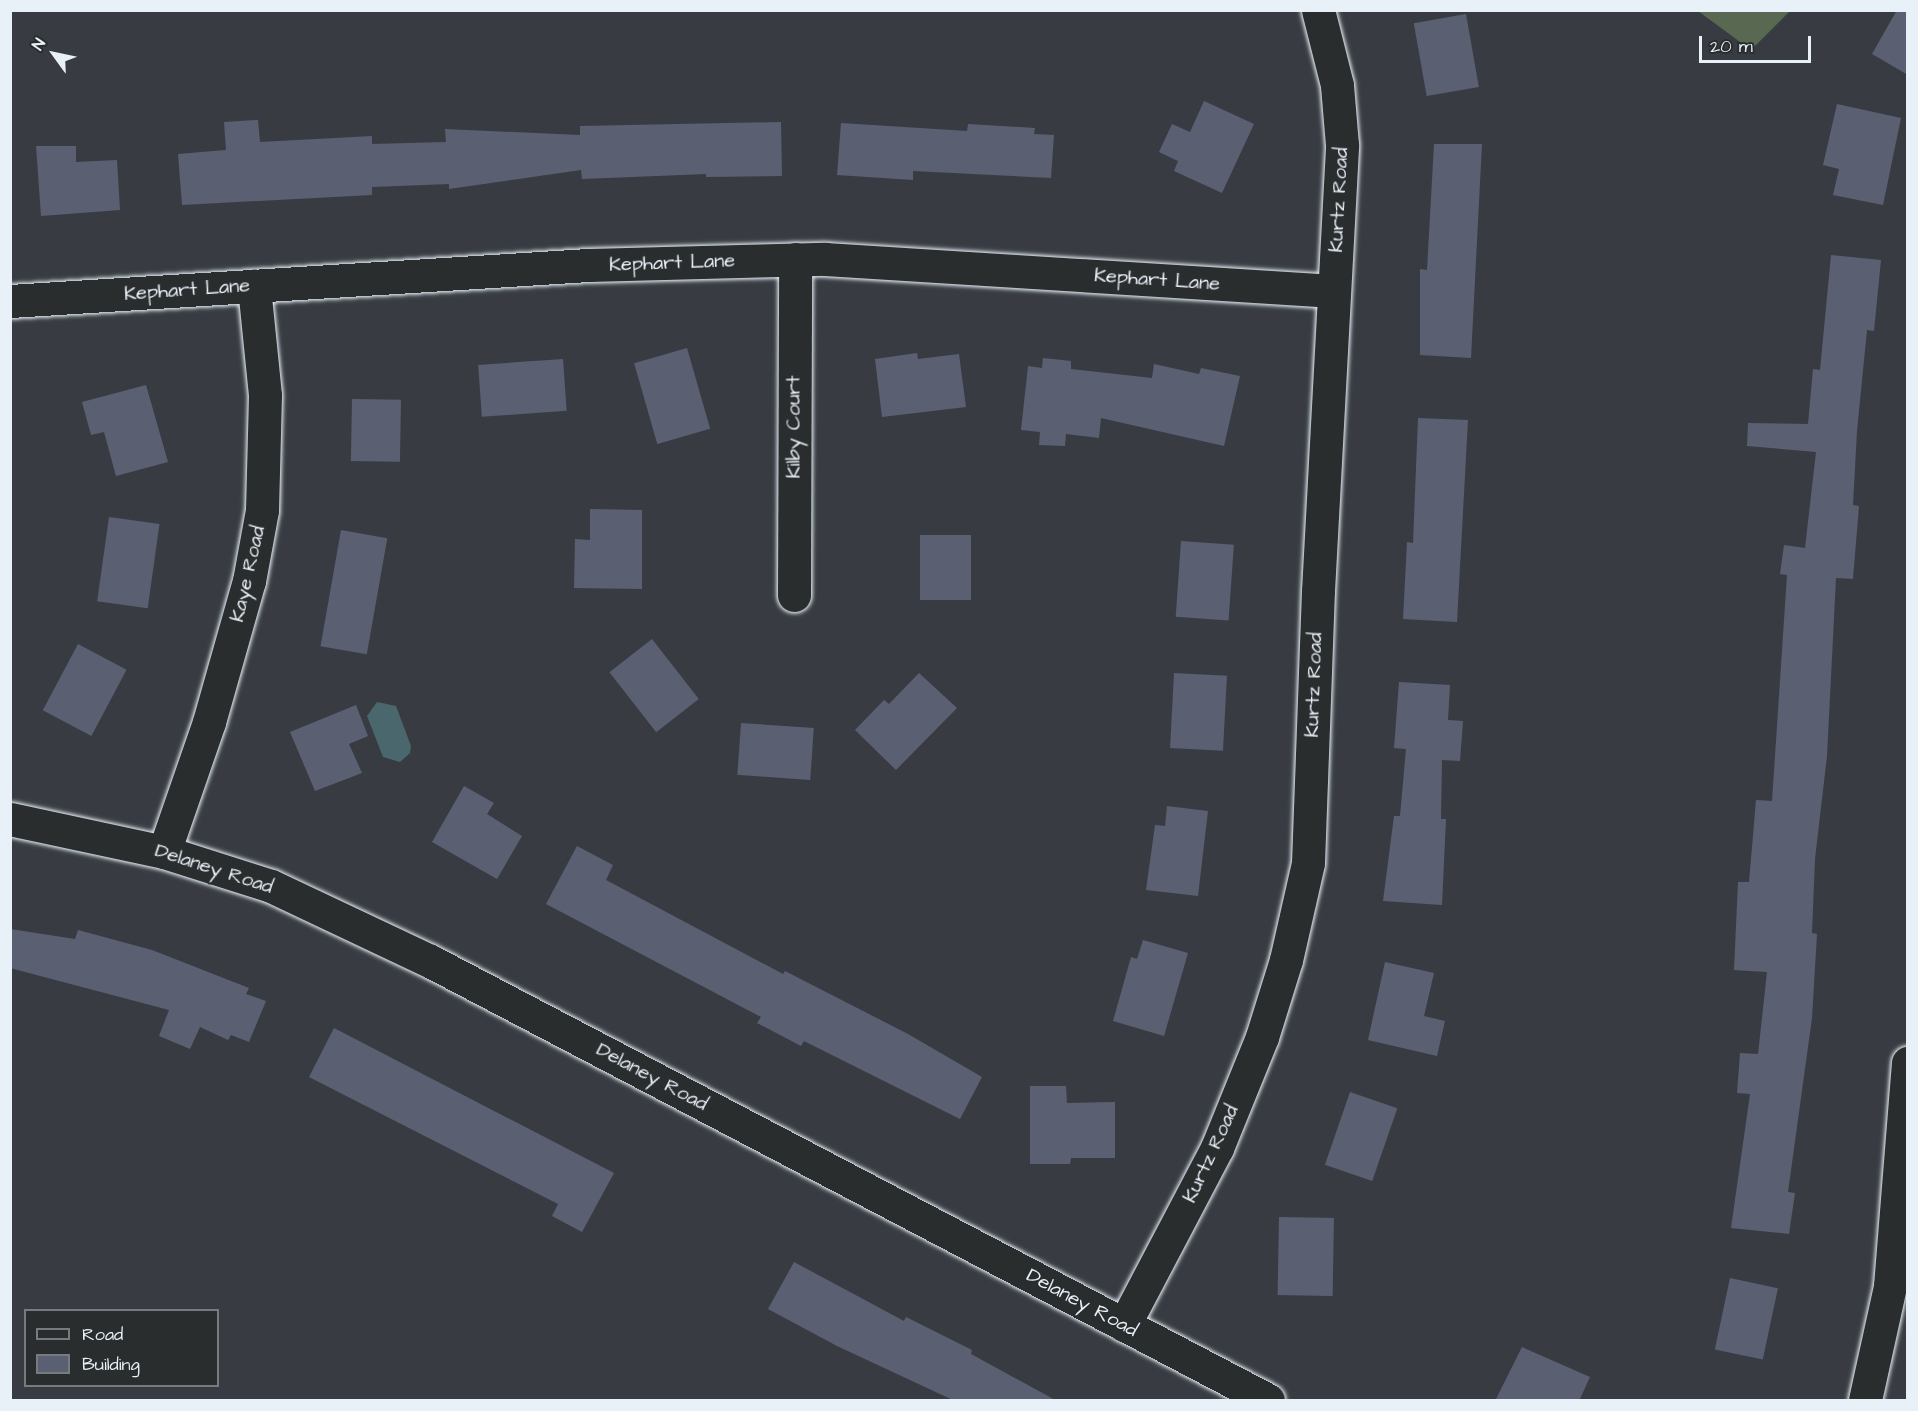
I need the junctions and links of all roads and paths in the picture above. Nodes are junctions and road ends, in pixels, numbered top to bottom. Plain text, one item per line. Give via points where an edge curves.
1 (1317, 10) edge
2 (795, 259) junction
3 (255, 286) junction
4 (1334, 291) junction
5 (10, 301) edge
6 (794, 595) dead end
7 (10, 819) edge
8 (164, 852) junction
9 (1908, 1063) edge
10 (1899, 1287) edge
11 (1124, 1325) junction
12 (1268, 1401) edge
13 (1865, 1401) edge

1 - 4 street, Kurtz Road via 1337,85 1342,145
2 - 3 street, Kephart Lane via 589,265
2 - 4 street, Kephart Lane
2 - 6 street, Kilby Court
3 - 5 street, Kephart Lane
3 - 8 street, Kaye Road via 265,395 262,510 249,581 209,722
4 - 11 street, Kurtz Road via 1308,863 1286,960 1262,1037 1217,1148
7 - 8 street, Delaney Road
8 - 11 street, Delaney Road via 271,886 430,961
9 - 10 street
10 - 13 street
11 - 12 street, Delaney Road

